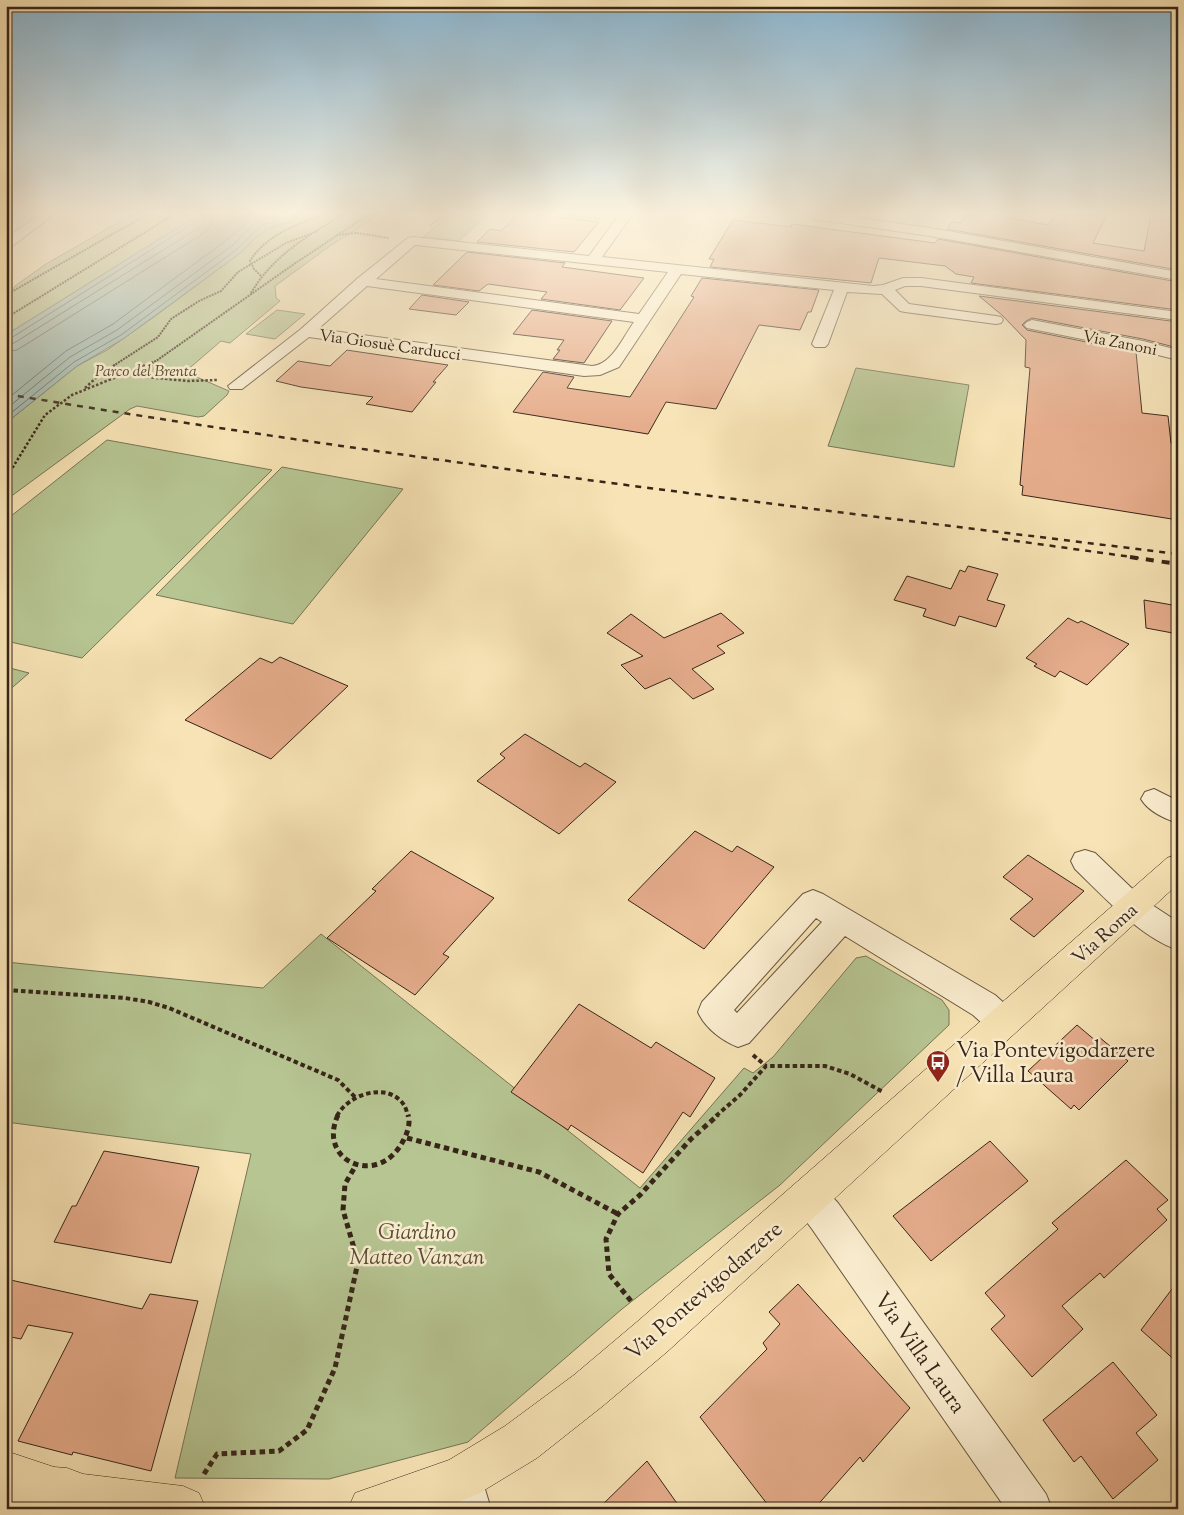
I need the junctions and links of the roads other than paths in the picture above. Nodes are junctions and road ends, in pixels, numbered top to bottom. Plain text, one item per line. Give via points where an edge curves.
1 (359, 286) edge
2 (399, 286) edge
3 (666, 286) edge
4 (831, 286) edge
5 (895, 286) edge
6 (949, 286) edge
7 (842, 287) junction
8 (885, 290) junction
9 (1178, 316) edge
10 (643, 319) junction
11 (996, 320) dead end
12 (1032, 325) dead end
13 (306, 332) junction
14 (820, 344) dead end
15 (1178, 355) edge
16 (240, 383) road end
17 (1154, 799) dead end
18 (1178, 813) edge
19 (1085, 861) dead end
20 (1178, 866) edge
21 (1133, 907) junction
22 (842, 919) dead end
23 (1178, 938) edge
24 (1017, 1011) junction
25 (809, 1196) junction
26 (6, 1474) edge
27 (193, 1491) edge
28 (466, 1493) edge
29 (74, 1498) edge
30 (6, 1504) edge
31 (371, 1509) edge
32 (1031, 1509) edge

1 - 13 street, Via Giosuè Carducci
2 - 10 street
3 - 10 street, Via Giosuè Carducci
4 - 7 street
5 - 8 street
6 - 9 street
7 - 8 street
7 - 14 street
8 - 11 street via 905,308
10 - 13 street, Via Giosuè Carducci via 613,364 604,370 591,371
12 - 15 street, Via Zanoni
13 - 16 street
17 - 18 street
19 - 21 street
20 - 21 main road, Via Roma
21 - 23 street
21 - 24 main road, Via Roma
22 - 24 street via 984,1005
24 - 25 main road, Via Pontevigodarzere
25 - 28 main road, Via Pontevigodarzere via 653,1336 521,1442
25 - 32 street, Via Villa Laura
26 - 29 main road
27 - 29 main road
28 - 31 main road, Via Pontevigodarzere
29 - 30 main road via 27,1493

